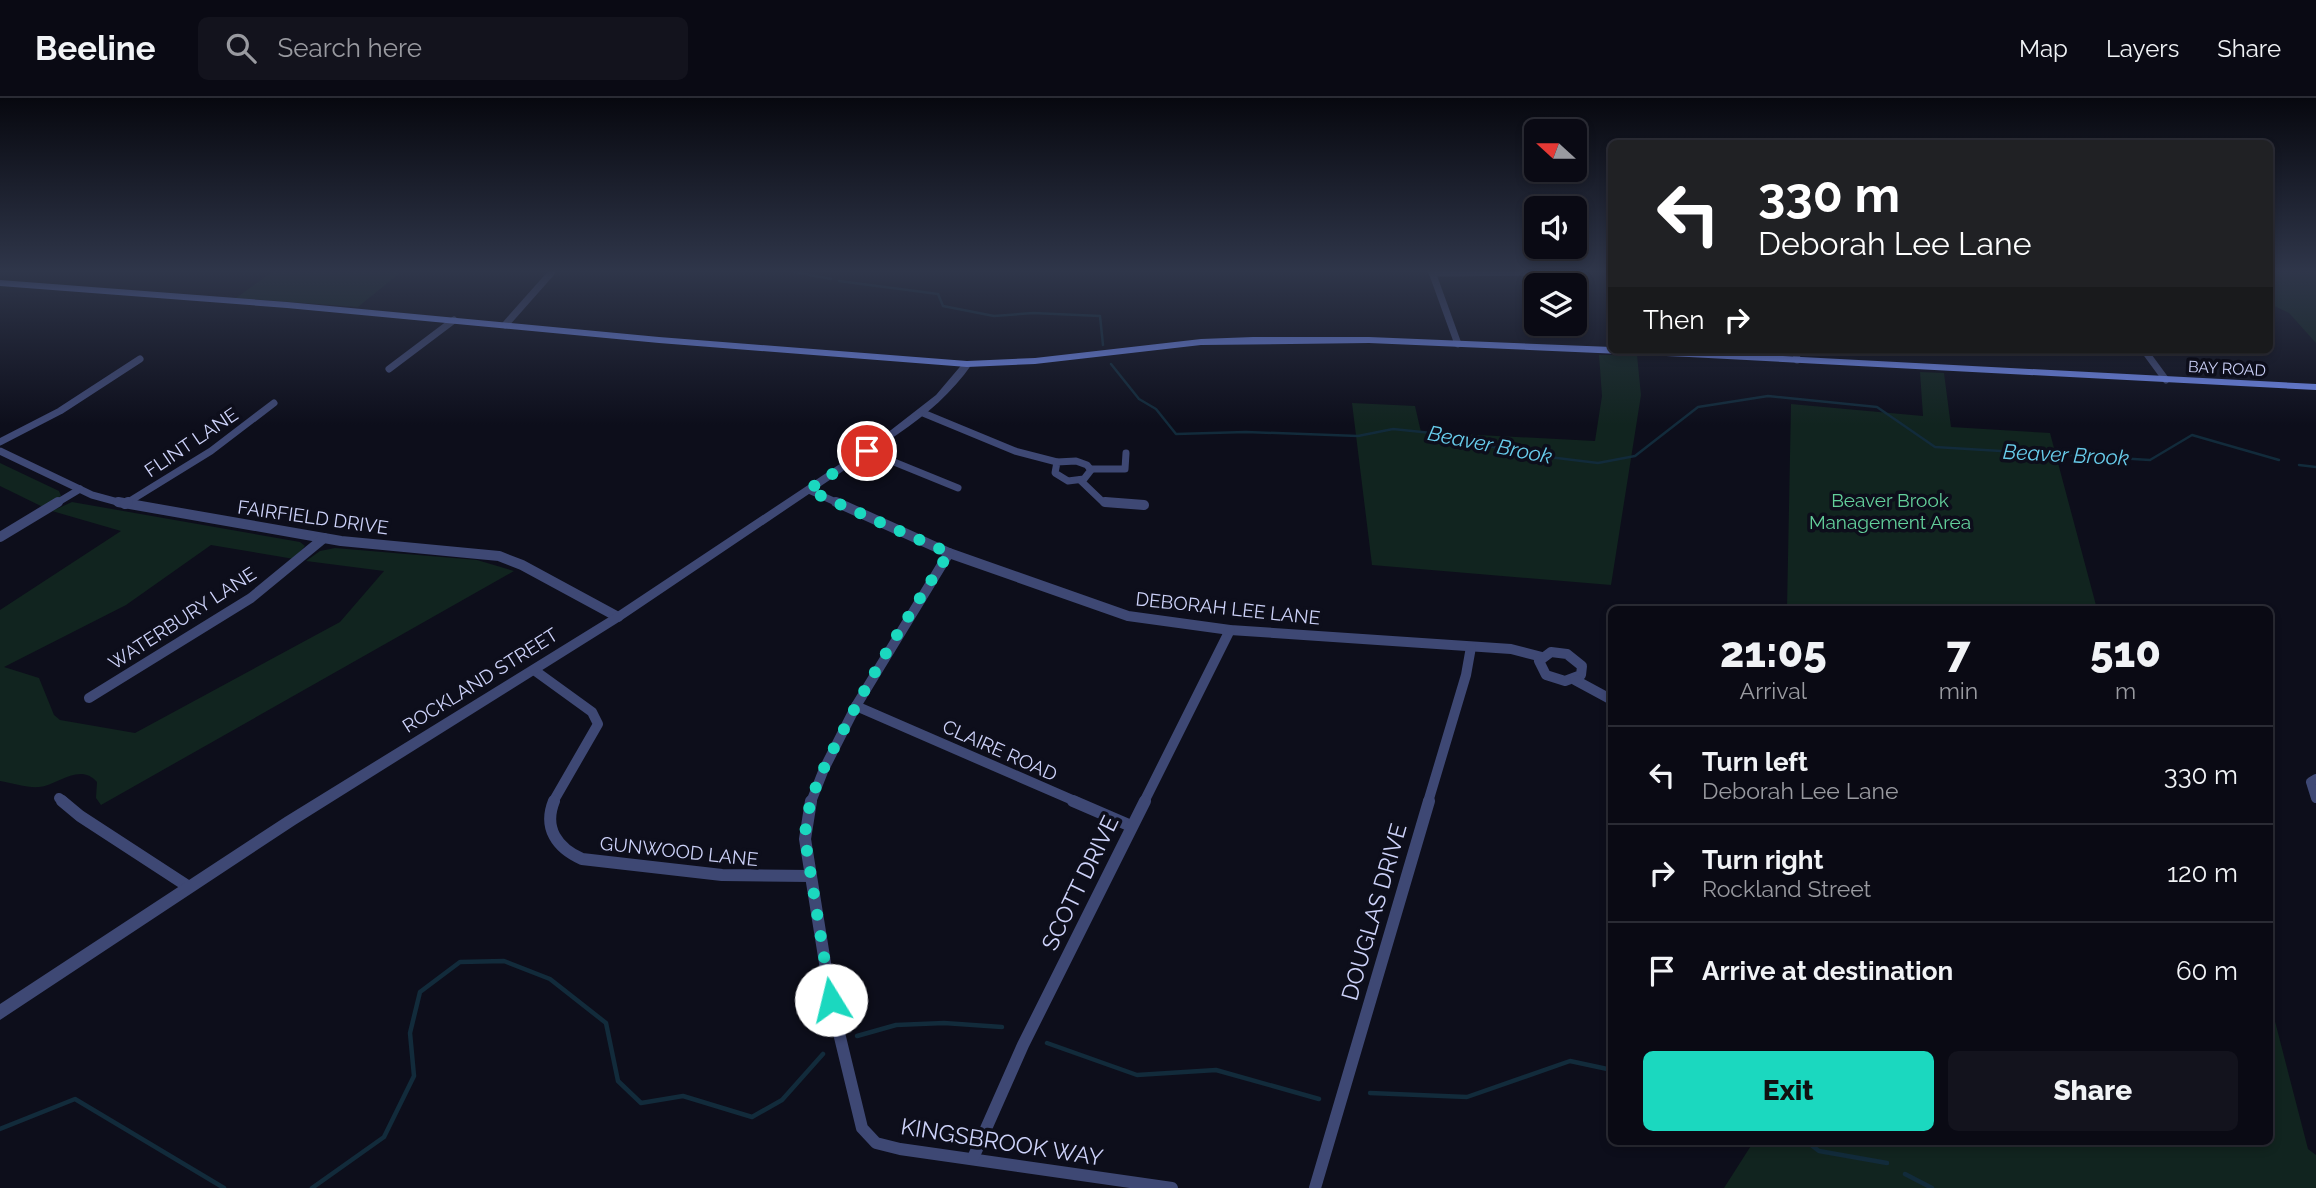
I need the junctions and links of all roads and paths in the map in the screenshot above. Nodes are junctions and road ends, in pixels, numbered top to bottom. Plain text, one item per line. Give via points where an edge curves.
1 (450, 323) edge
2 (478, 323) edge
3 (508, 323) edge
4 (1450, 323) edge
5 (505, 326) junction
6 (1458, 344) junction
7 (1608, 349) edge
8 (1765, 354) edge
9 (2147, 354) edge
10 (1796, 355) edge
11 (140, 359) dead end
12 (967, 364) junction
13 (389, 369) dead end
14 (2166, 380) junction
15 (2316, 387) edge
16 (274, 403) dead end
17 (923, 413) junction
18 (0, 442) edge
19 (0, 451) edge
20 (867, 451) junction
21 (1126, 453) dead end
22 (1057, 462) junction
23 (1090, 469) junction
24 (1080, 480) junction
25 (958, 488) dead end
26 (80, 489) junction
27 (808, 490) junction
28 (125, 504) junction
29 (1144, 505) dead end
30 (0, 537) edge
31 (324, 538) junction
32 (949, 553) junction
33 (618, 617) junction
34 (1230, 629) junction
35 (1471, 647) junction
36 (1542, 657) junction
37 (534, 670) junction
38 (1575, 680) junction
39 (1608, 697) edge
40 (89, 698) dead end
41 (856, 706) junction
42 (2316, 779) edge
43 (59, 798) dead end
44 (2316, 798) edge
45 (1131, 826) junction
46 (811, 876) junction
47 (189, 887) junction
48 (0, 1013) edge
49 (972, 1158) junction
50 (1172, 1188) edge
51 (1315, 1188) edge

1 - 13 street
2 - 5 main road, BAY ROAD
3 - 5 street
4 - 6 street
5 - 12 main road, BAY ROAD
6 - 7 main road, BAY ROAD
6 - 12 main road, BAY ROAD via 1253,340
8 - 10 main road, BAY ROAD
9 - 14 street
10 - 14 main road, BAY ROAD
11 - 18 street via 60,411
12 - 17 street, ROCKLAND STREET
14 - 15 main road, BAY ROAD
16 - 28 street, FLINT LANE via 211,451
17 - 20 street, ROCKLAND STREET
17 - 22 street via 1015,452
19 - 26 street, FAIRFIELD DRIVE
20 - 25 street
20 - 27 street, ROCKLAND STREET
21 - 23 street via 1125,470
22 - 23 street via 1076,461
22 - 24 street via 1054,470 1058,476
23 - 24 street via 1088,477
24 - 29 street via 1103,502
26 - 28 street, FAIRFIELD DRIVE
26 - 30 street
27 - 32 street, DEBORAH LEE LANE
27 - 33 street, ROCKLAND STREET
28 - 31 street, FAIRFIELD DRIVE
31 - 33 street, FAIRFIELD DRIVE via 499,556
31 - 40 street, WATERBURY LANE via 251,598
32 - 34 street, DEBORAH LEE LANE via 1128,616
32 - 41 street, KINGSBROOK WAY
33 - 37 street, ROCKLAND STREET
34 - 35 street, DEBORAH LEE LANE
34 - 45 street, SCOTT DRIVE
35 - 36 street, DEBORAH LEE LANE via 1511,649
35 - 51 street, DOUGLAS DRIVE
36 - 38 street via 1539,666 1546,675
36 - 38 street, DEBORAH LEE LANE via 1557,652 1573,657 1583,671
37 - 46 street, GUNWOOD LANE via 592,712 598,724 561,785 549,818 552,835 562,848 579,858 682,871 764,878
37 - 47 street, ROCKLAND STREET
38 - 39 street
41 - 45 street, CLAIRE ROAD
41 - 46 street, KINGSBROOK WAY via 819,778 806,818
42 - 44 street via 2311,782
43 - 47 street
45 - 49 street, SCOTT DRIVE
46 - 49 street, KINGSBROOK WAY via 831,1000 862,1128 876,1143
47 - 48 street, ROCKLAND STREET
49 - 50 street, KINGSBROOK WAY

